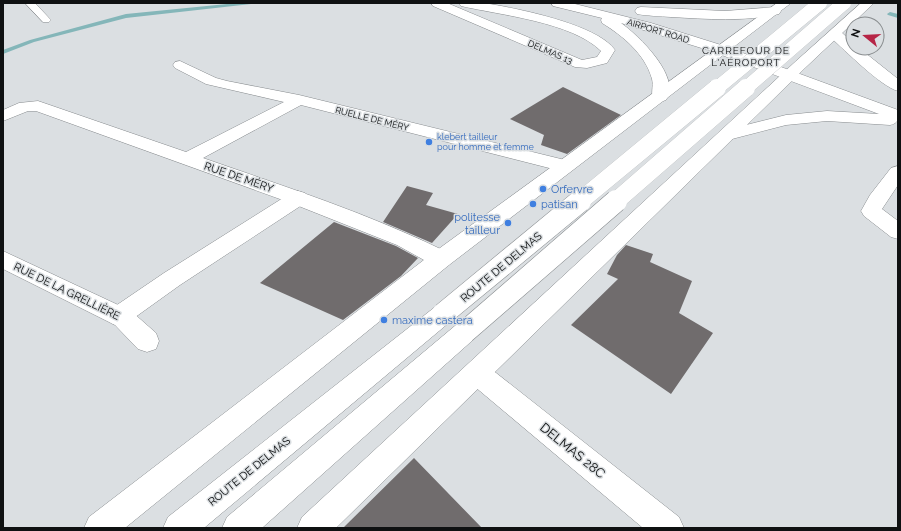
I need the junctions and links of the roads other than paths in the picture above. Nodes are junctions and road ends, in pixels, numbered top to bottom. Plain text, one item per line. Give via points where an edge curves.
1 (30, 3) edge
2 (438, 3) edge
3 (465, 3) edge
4 (557, 3) edge
5 (820, 3) edge
6 (844, 3) edge
7 (868, 3) edge
8 (627, 7) dead end
9 (780, 7) edge
10 (641, 11) junction
11 (600, 15) junction
12 (46, 20) dead end
13 (835, 34) junction
14 (724, 43) junction
15 (180, 65) dead end
16 (798, 74) junction
17 (898, 86) edge
18 (660, 97) junction
19 (299, 100) junction
20 (898, 101) edge
21 (3, 116) edge
22 (898, 116) edge
23 (898, 120) edge
24 (728, 135) junction
25 (187, 159) junction
26 (565, 166) junction
27 (898, 172) edge
28 (298, 198) junction
29 (898, 232) edge
30 (441, 259) junction
31 (3, 260) edge
32 (119, 316) junction
33 (147, 341) dead end
34 (477, 373) junction
35 (100, 528) edge
36 (179, 528) edge
37 (238, 528) edge
38 (313, 528) edge
39 (668, 528) edge

1 - 12 lane
2 - 3 main road, DELMAS 13 via 580,64 602,60 608,50 598,40 570,28
4 - 11 main road, AIRPORT ROAD
5 - 36 main road, ROUTE DE DELMAS, bridge
6 - 37 main road, bridge
7 - 13 main road
8 - 10 main road, AIRPORT ROAD
9 - 10 main road via 748,14 716,15
9 - 14 main road
10 - 14 main road, AIRPORT ROAD via 697,29
11 - 14 main road, AIRPORT ROAD
11 - 18 main road via 634,40 650,59 660,79
13 - 16 main road
13 - 17 main road
14 - 16 main road, AIRPORT ROAD
14 - 18 main road
15 - 19 main road, RUELLE DE MÉRY via 225,85
16 - 20 main road
16 - 22 main road
16 - 24 main road
18 - 26 main road
19 - 25 main road
19 - 26 main road, RUELLE DE MÉRY
21 - 25 main road, RUE DE MÉRY via 17,109 38,106
23 - 24 main road via 827,116 786,120
24 - 34 main road
25 - 28 main road, RUE DE MÉRY
26 - 30 main road
27 - 29 main road via 871,212
28 - 30 main road, RUE DE MÉRY via 404,240
28 - 32 main road
30 - 35 main road
31 - 32 main road, RUE DE LA GRELLIÈRE
32 - 33 main road, RUE DE LA GRELLIÈRE
34 - 38 main road
34 - 39 main road, DELMAS 28C

